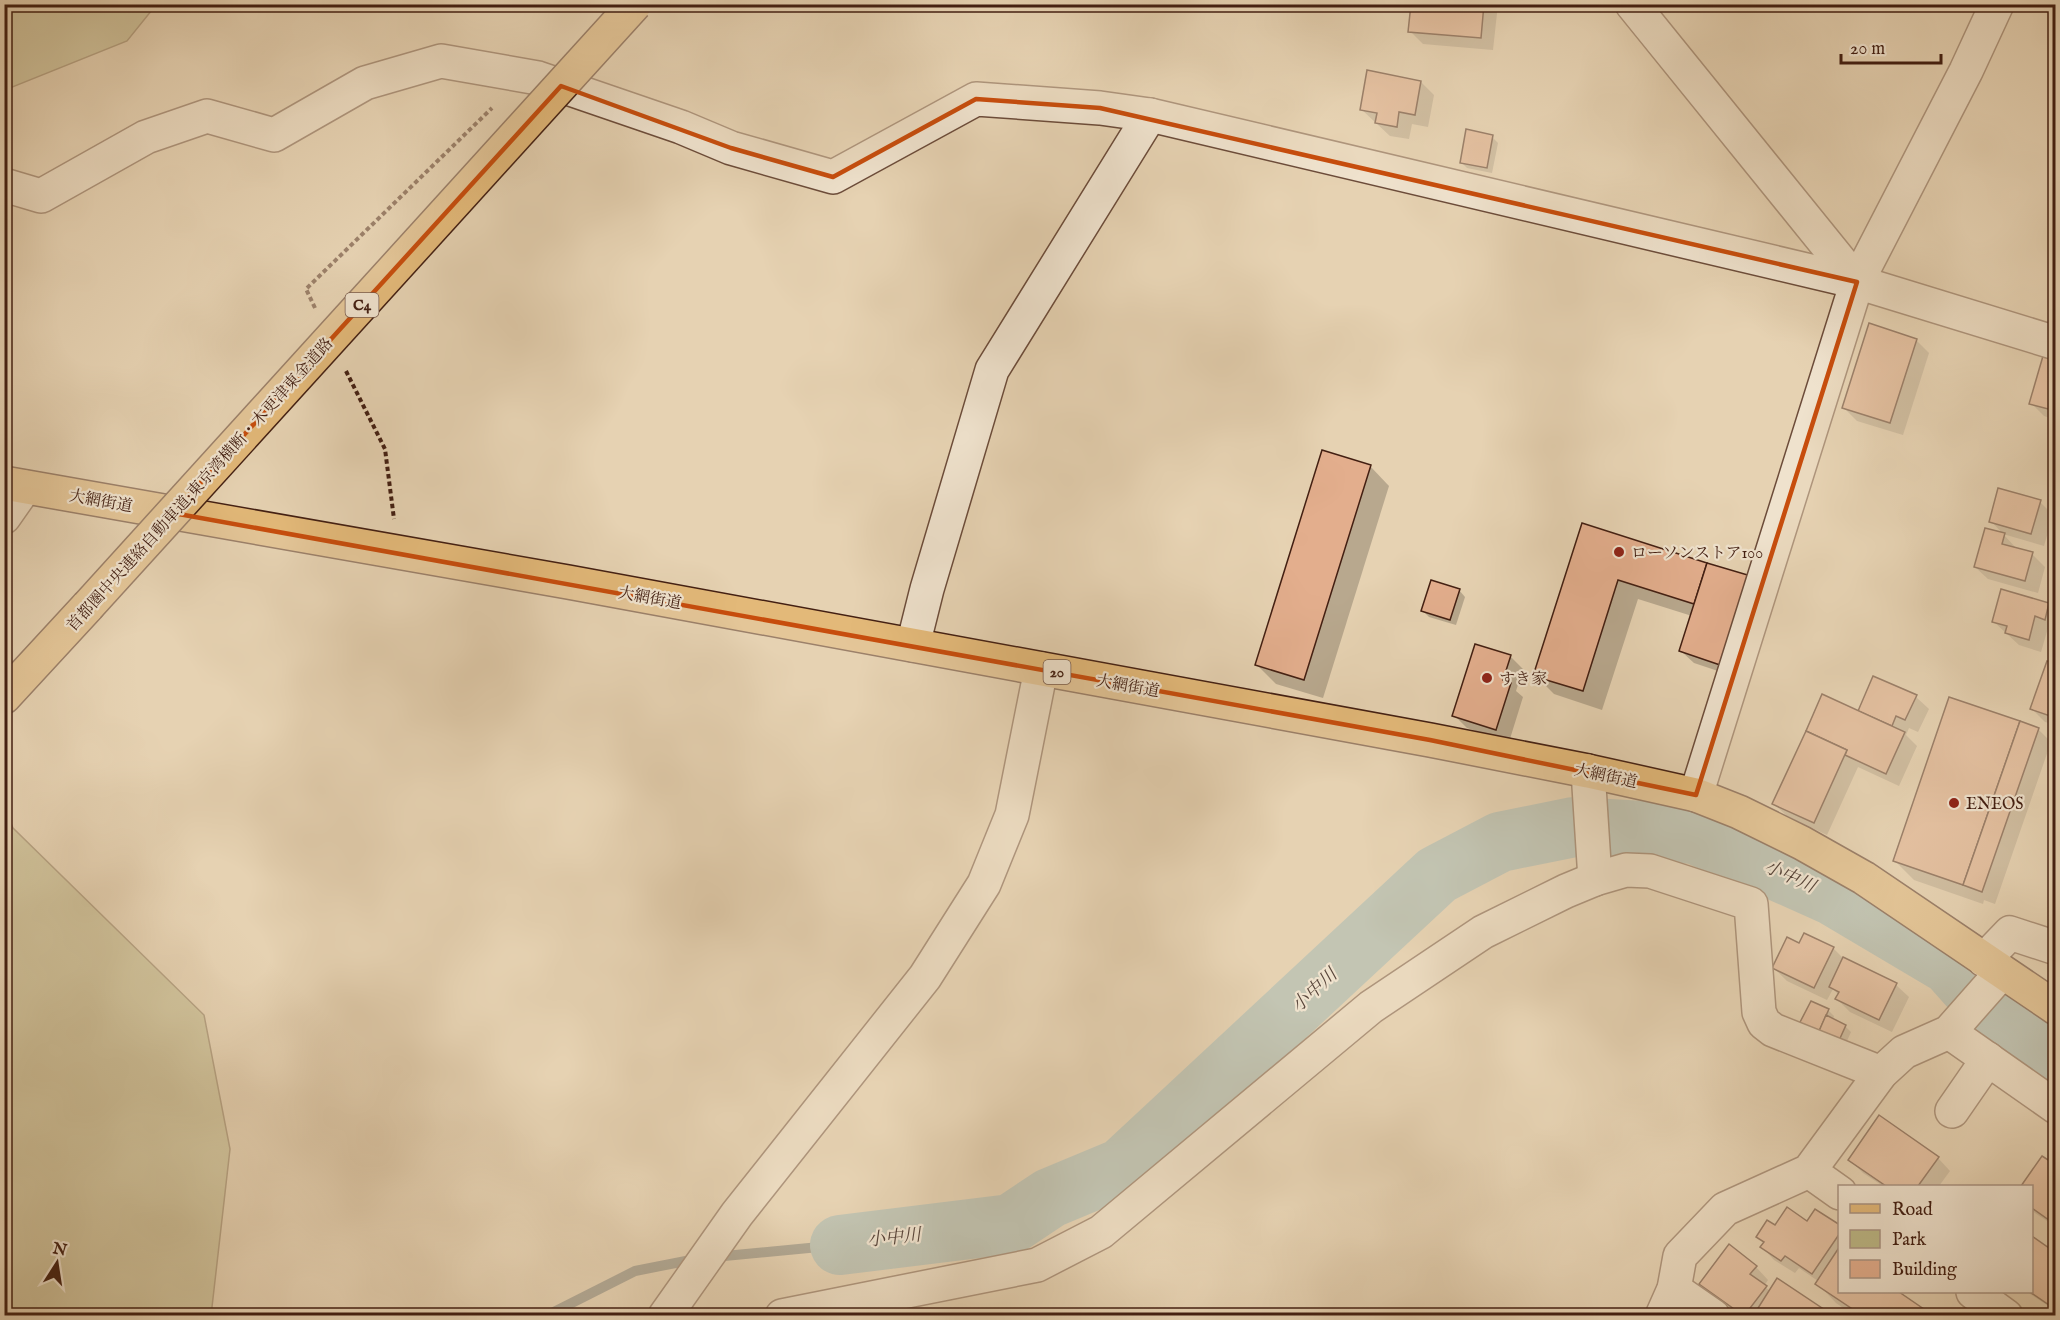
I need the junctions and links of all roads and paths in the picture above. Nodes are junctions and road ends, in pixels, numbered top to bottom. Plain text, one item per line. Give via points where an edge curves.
1 (635, 4) edge
2 (1632, 4) edge
3 (1997, 4) edge
4 (1150, 116) junction
5 (4, 185) edge
6 (1857, 282) junction
7 (2055, 343) edge
8 (15, 485) edge
9 (4, 517) edge
10 (913, 645) junction
11 (1041, 669) junction
12 (4, 697) edge
13 (1588, 771) junction
14 (1696, 795) junction
15 (1595, 879) junction
16 (2055, 948) edge
17 (1993, 966) junction
18 (2055, 1008) edge
19 (1949, 1032) junction
20 (1988, 1059) junction
21 (1881, 1073) junction
22 (2055, 1107) edge
23 (1952, 1111) dead end
24 (1809, 1171) junction
25 (1838, 1192) edge
26 (1974, 1293) edge
27 (1668, 1302) edge
28 (665, 1316) edge
29 (782, 1316) edge
30 (1713, 1316) edge
31 (2006, 1316) edge

1 - 12 main road, 首都圏中央連絡自動車道;東京湾横断・木更津東金道路 / C4, bridge
2 - 6 street
3 - 6 street
4 - 5 street via 1100,108 976,99 833,177 731,148 538,78 441,61 365,83 274,135 207,116 146,137 41,196
4 - 6 street
4 - 10 street via 992,370
6 - 7 street
6 - 14 street
8 - 9 street
8 - 10 main road, 大網街道 / 20
10 - 11 main road, 大網街道 / 20
11 - 13 main road, 大網街道 / 20
11 - 28 street via 1012,815 984,884 925,977 736,1214
13 - 14 main road, 大網街道 / 20
13 - 15 street
14 - 17 main road, 大網街道 / 20 via 1739,812 1856,873
15 - 21 street via 1626,870 1650,872 1751,904 1759,1012 1764,1023
15 - 29 street via 1483,932 1371,1007 1101,1232 1037,1265
16 - 17 street via 2010,933
17 - 18 main road, 大網街道 / 20
17 - 19 street
19 - 20 street
19 - 21 street via 1904,1052
20 - 22 street
20 - 23 street
21 - 24 street
24 - 25 street
24 - 27 street via 1725,1209 1680,1256
26 - 31 street
27 - 30 street

